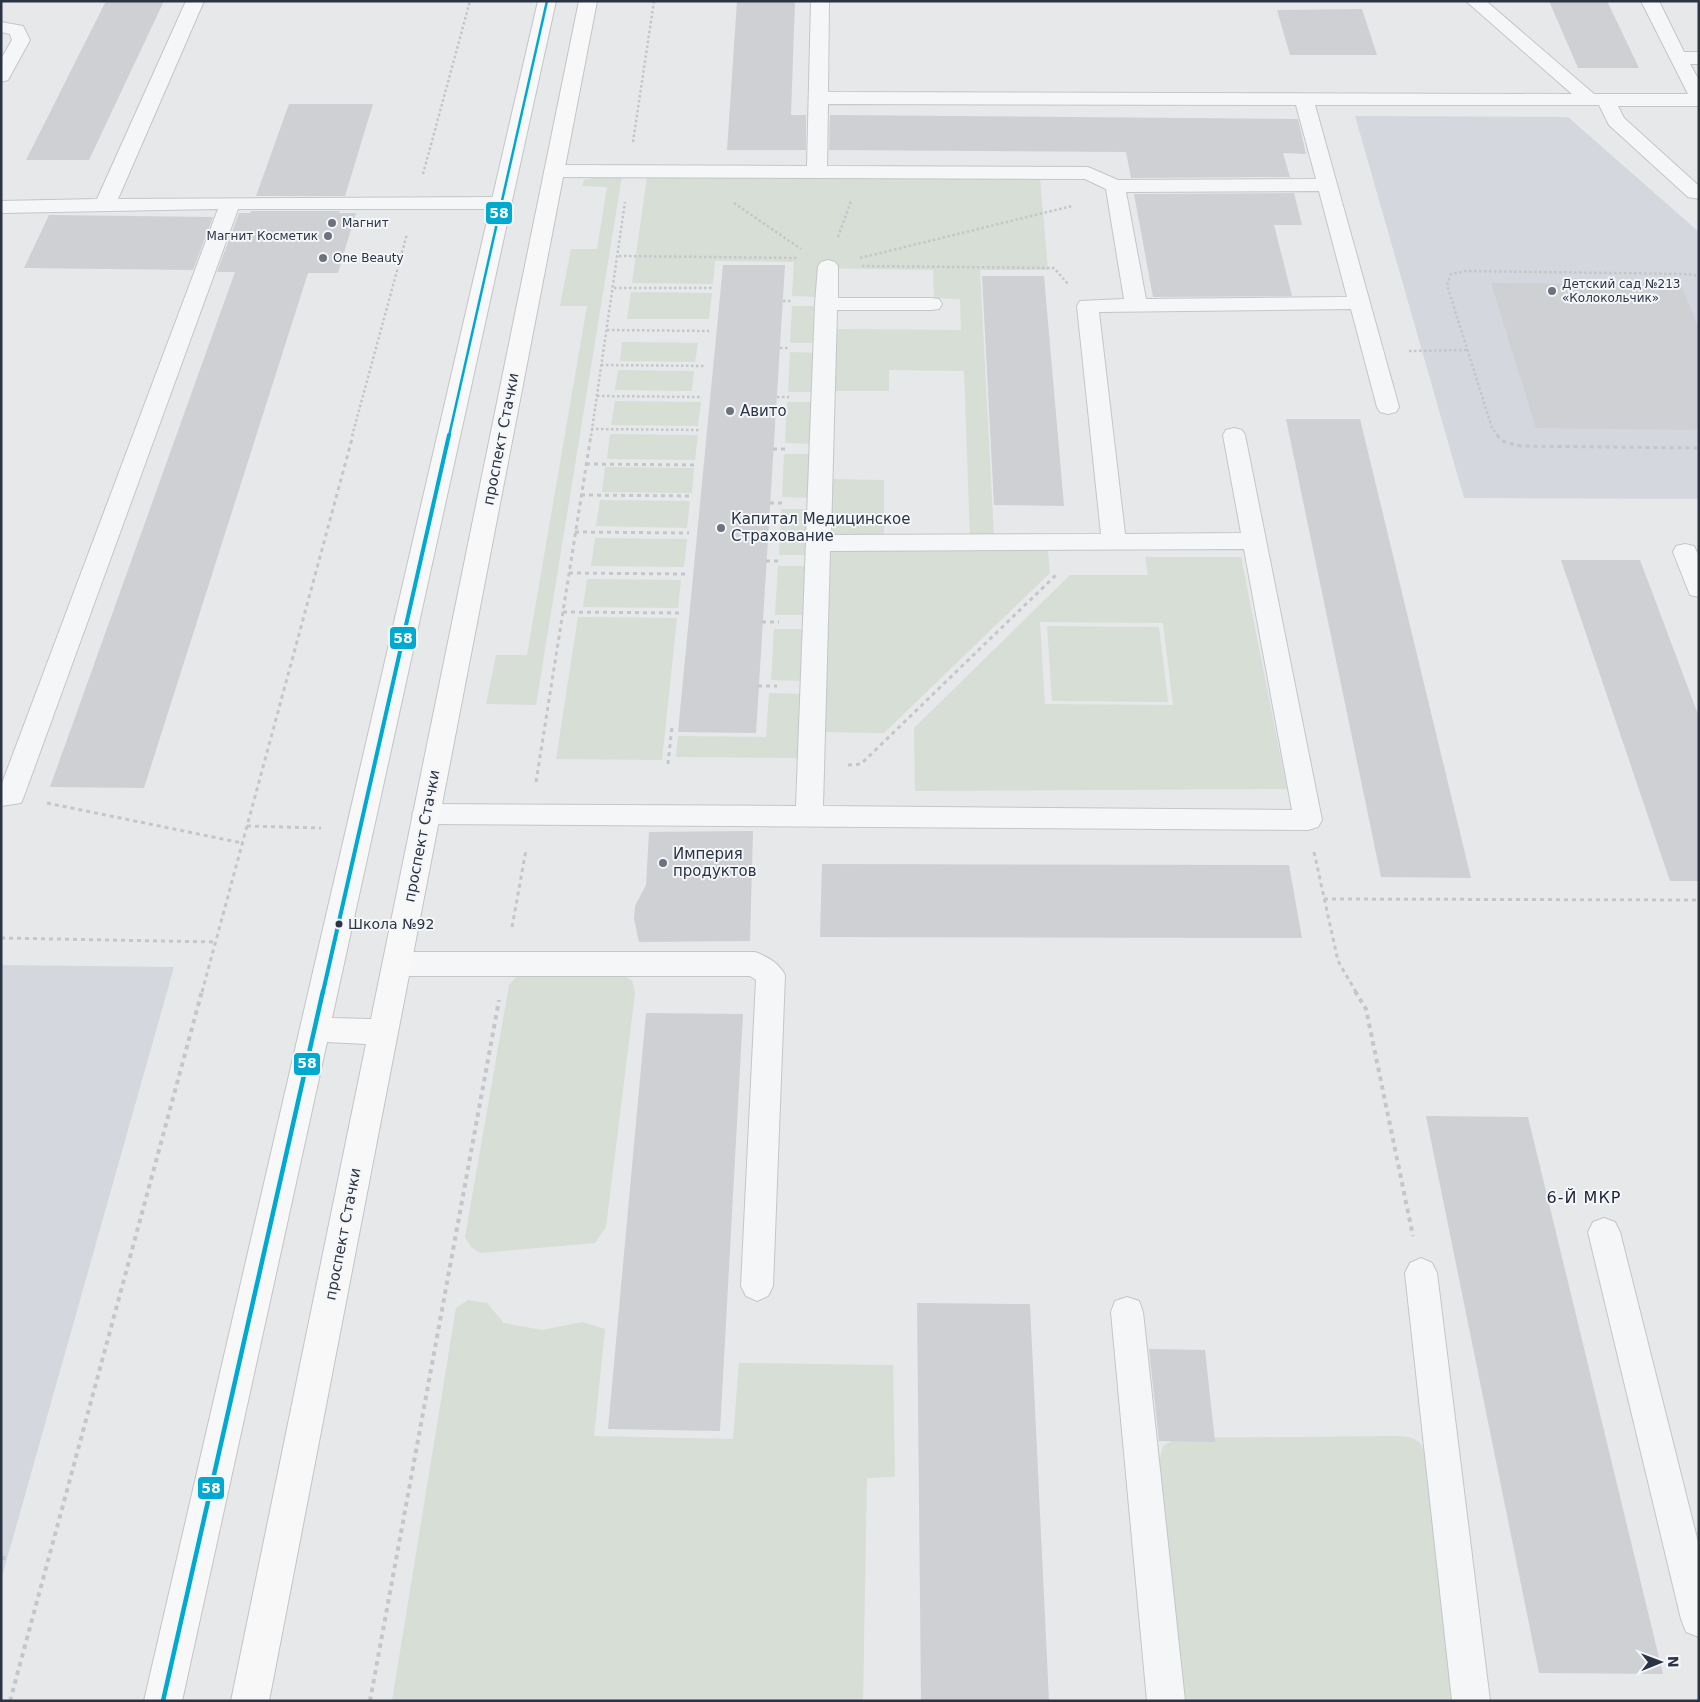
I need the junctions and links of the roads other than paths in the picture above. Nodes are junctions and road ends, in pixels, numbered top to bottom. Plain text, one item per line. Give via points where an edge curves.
1 (195, 1) edge
2 (547, 1) edge
3 (588, 1) edge
4 (820, 1) edge
5 (1475, 1) edge
6 (1650, 1) edge
7 (1, 27) edge
8 (1678, 58) junction
9 (1699, 58) edge
10 (1, 76) edge
11 (818, 98) junction
12 (1699, 99) edge
13 (1304, 100) junction
14 (1598, 100) junction
15 (554, 171) junction
16 (817, 172) junction
17 (1328, 185) junction
18 (1116, 191) junction
19 (1699, 193) edge
20 (230, 203) junction
21 (502, 204) junction
22 (105, 205) junction
23 (1, 207) edge
24 (821, 262) road end
25 (1360, 303) junction
26 (826, 304) junction
27 (931, 304) dead end
28 (1136, 305) junction
29 (1388, 407) dead end
30 (1234, 435) dead end
31 (1254, 541) junction
32 (1114, 542) junction
33 (818, 543) junction
34 (1684, 552) dead end
35 (1699, 589) edge
36 (6, 796) edge
37 (426, 814) junction
38 (809, 816) junction
39 (397, 964) junction
40 (315, 1030) junction
41 (384, 1032) junction
42 (1604, 1232) dead end
43 (1421, 1273) road end
44 (757, 1286) dead end
45 (1128, 1312) dead end
46 (1699, 1619) edge
47 (163, 1701) edge
48 (250, 1701) edge
49 (1166, 1701) edge
50 (1471, 1701) edge

1 - 22 lane
2 - 21 main road
3 - 15 main road, проспект Стачки
4 - 11 lane
5 - 14 lane
6 - 8 lane
7 - 10 lane via 17,30 21,40
8 - 9 lane
8 - 12 lane
11 - 13 lane
11 - 16 lane
12 - 14 lane
13 - 14 lane
13 - 17 lane
14 - 19 lane via 1616,122 1695,193
15 - 16 lane
15 - 37 main road, проспект Стачки
16 - 18 lane via 1088,173
17 - 18 lane via 1279,191
17 - 25 lane
18 - 28 lane
20 - 21 lane
20 - 22 lane
20 - 36 lane
21 - 40 main road
22 - 23 lane
24 - 26 lane
25 - 28 lane
25 - 29 lane
26 - 27 lane
26 - 33 lane
28 - 32 lane via 1088,306
30 - 31 lane
31 - 32 lane
31 - 38 lane via 1308,820
32 - 33 lane
33 - 38 lane
34 - 35 lane
37 - 38 lane
37 - 39 main road, проспект Стачки
39 - 41 main road, проспект Стачки
39 - 44 lane via 755,964 771,975
40 - 41 main road
40 - 47 main road
41 - 48 main road, проспект Стачки
42 - 46 lane
43 - 50 lane
45 - 49 lane

